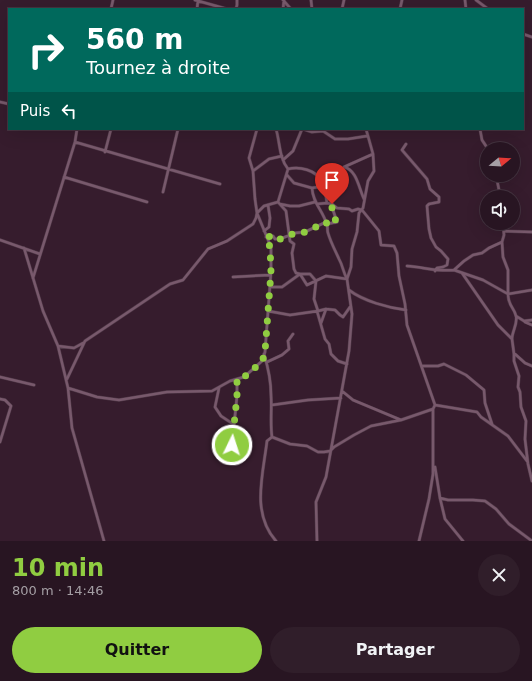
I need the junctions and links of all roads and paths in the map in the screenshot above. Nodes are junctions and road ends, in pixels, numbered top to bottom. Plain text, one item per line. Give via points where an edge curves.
1 (197, 0) edge
2 (284, 0) edge
3 (476, 0) edge
4 (224, 8) edge
5 (291, 8) edge
6 (487, 8) edge
7 (77, 130) edge
8 (111, 130) edge
9 (178, 130) edge
10 (257, 130) edge
11 (276, 130) edge
12 (302, 130) edge
13 (305, 130) edge
14 (323, 130) edge
15 (366, 130) edge
16 (480, 130) edge
17 (367, 136) junction
18 (75, 142) junction
19 (483, 142) edge
20 (406, 144) dead end
21 (105, 152) junction
22 (373, 154) junction
23 (282, 156) junction
24 (283, 160) junction
25 (169, 169) junction
26 (288, 169) junction
27 (253, 172) junction
28 (287, 174) junction
29 (64, 178) junction
30 (220, 184) dead end
31 (323, 186) junction
32 (312, 188) junction
33 (163, 192) dead end
34 (364, 200) junction
35 (147, 202) dead end
36 (279, 203) junction
37 (316, 203) junction
38 (329, 204) junction
39 (268, 205) junction
40 (362, 210) junction
41 (257, 213) junction
42 (327, 223) junction
43 (504, 230) joint
44 (264, 231) junction
45 (532, 232) edge
46 (290, 236) junction
47 (266, 237) junction
48 (0, 240) edge
49 (502, 242) junction
50 (24, 248) junction
51 (40, 254) junction
52 (406, 266) dead end
53 (454, 270) junction
54 (435, 271) junction
55 (462, 273) junction
56 (300, 274) junction
57 (270, 275) junction
58 (233, 277) dead end
59 (32, 278) junction
60 (347, 279) junction
61 (316, 282) junction
62 (270, 287) junction
63 (349, 290) junction
64 (532, 290) edge
65 (508, 294) junction
66 (350, 307) junction
67 (326, 309) junction
68 (406, 310) junction
69 (268, 311) junction
70 (317, 311) junction
71 (516, 316) junction
72 (532, 320) edge
73 (524, 321) junction
74 (321, 323) junction
75 (532, 325) edge
76 (293, 334) dead end
77 (512, 339) junction
78 (85, 341) junction
79 (58, 346) junction
80 (264, 354) junction
81 (514, 354) junction
82 (267, 362) junction
83 (347, 364) junction
84 (422, 366) junction
85 (532, 366) edge
86 (0, 377) edge
87 (67, 379) junction
88 (237, 379) junction
89 (34, 385) dead end
90 (219, 387) junction
91 (68, 388) junction
92 (342, 391) junction
93 (341, 398) junction
94 (0, 399) edge
95 (435, 405) junction
96 (272, 406) junction
97 (433, 410) junction
98 (401, 420) junction
99 (492, 424) junction
100 (233, 425) junction
101 (272, 437) junction
102 (0, 442) edge
103 (232, 445) dead end
104 (330, 452) junction
105 (433, 460) junction
106 (528, 462) junction
107 (532, 481) edge
108 (440, 498) junction
109 (104, 541) edge
110 (276, 541) edge
111 (316, 541) edge
112 (419, 541) edge
113 (463, 541) edge
114 (532, 541) edge

1 - 4 street
2 - 5 street
3 - 6 street
7 - 18 street
8 - 21 street
9 - 25 street
10 - 27 street via 249,158
11 - 23 street
12 - 24 street via 293,151
13 - 14 street
14 - 17 street via 335,139
15 - 17 street
16 - 19 street
17 - 22 street
18 - 21 street
18 - 29 street
20 - 54 street via 402,150 427,179 430,189 439,197 439,202 428,206 429,230 436,247 448,259 447,265
21 - 25 street
22 - 34 street via 374,171 368,181
22 - 34 street via 344,167 355,176
23 - 24 street
23 - 27 street via 269,159
24 - 26 street
25 - 30 street
25 - 33 street
26 - 28 street
26 - 31 street via 294,167 314,172
27 - 41 street
28 - 32 street via 294,183
28 - 36 street
29 - 35 street
29 - 51 street
31 - 32 street
31 - 38 street
32 - 37 street
34 - 40 street
36 - 37 street via 299,206
36 - 39 street
36 - 46 street via 286,211
37 - 38 street
37 - 42 street
38 - 40 street via 352,211
38 - 42 street via 336,222
39 - 41 street
39 - 44 street via 269,228
40 - 60 street via 359,213
40 - 68 street via 379,231 381,245 394,246 397,252
41 - 44 street
41 - 78 street via 253,224 227,241 208,249 183,280 170,284
42 - 46 street
42 - 60 street via 328,235
43 - 45 street
43 - 49 street
44 - 47 street
46 - 47 street via 280,239
46 - 56 street via 290,241 294,244 294,269
47 - 57 street via 270,247
48 - 50 street
49 - 53 street via 473,255
49 - 65 street via 503,257 508,270
50 - 51 street
50 - 59 street
51 - 59 street
52 - 54 street
53 - 54 street
53 - 55 street
55 - 65 street via 483,280
55 - 77 street via 498,325
56 - 61 street via 310,274
56 - 61 street via 307,285
56 - 62 street via 282,287
57 - 58 street
57 - 62 street
59 - 79 street
60 - 61 street via 326,276
60 - 63 street
61 - 70 street via 314,299
62 - 69 street
63 - 66 street
63 - 68 street via 356,296
64 - 65 street
65 - 71 street via 508,302
66 - 67 street via 343,317 336,310
66 - 83 street via 351,332
67 - 70 street
67 - 74 street
68 - 84 street via 407,325
69 - 70 street via 290,315
69 - 80 street
70 - 74 street
71 - 73 street
71 - 77 street
72 - 73 street
73 - 75 street
74 - 83 street via 331,354 338,361
76 - 82 street via 288,341 289,349
77 - 81 street
78 - 79 street via 74,348
78 - 87 street
79 - 87 street
80 - 82 street
80 - 88 street via 262,362 244,377
81 - 85 street
81 - 106 street via 526,421 524,428
82 - 96 street
83 - 92 street
84 - 95 street
84 - 99 street via 444,364 466,375 484,390 485,403
86 - 89 street
87 - 91 street
88 - 90 street
88 - 100 street
90 - 91 street via 212,391 167,392 119,400
90 - 100 street via 216,406 221,416
91 - 109 street via 72,428
92 - 93 street
92 - 98 street via 353,400
93 - 96 street
93 - 104 street
94 - 102 street via 11,406
95 - 97 street
95 - 99 street via 477,412
96 - 101 street
97 - 98 street
97 - 105 street
98 - 104 street via 371,426
99 - 106 street via 508,436
100 - 103 street
101 - 104 street via 295,445 307,446 318,452
101 - 110 street via 267,441 260,495 267,530
104 - 111 street via 326,477 316,502
105 - 108 street
105 - 112 street via 429,499
106 - 107 street
108 - 113 street via 445,520
108 - 114 street via 485,501 496,509 508,524

